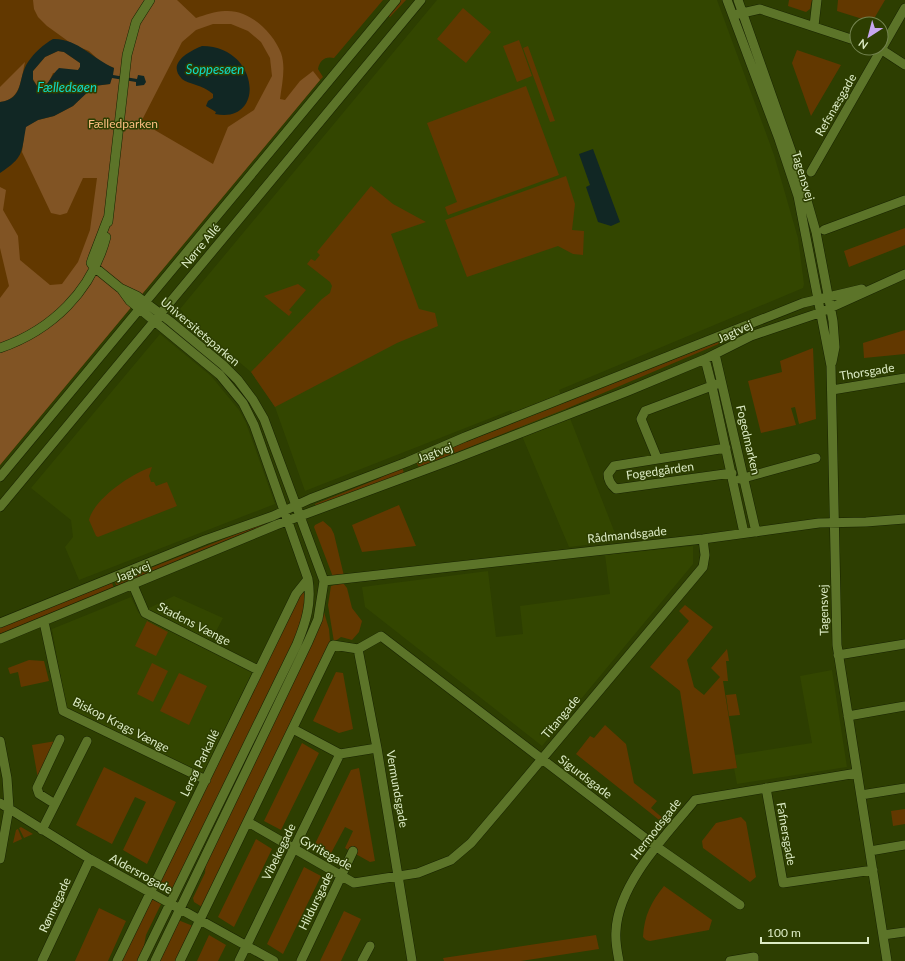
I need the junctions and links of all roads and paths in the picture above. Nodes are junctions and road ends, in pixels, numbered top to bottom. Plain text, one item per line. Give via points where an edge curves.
1 (150, 0) edge
2 (396, 0) edge
3 (421, 0) edge
4 (727, 0) edge
5 (738, 0) edge
6 (817, 0) edge
7 (905, 8) edge
8 (743, 13) junction
9 (733, 16) junction
10 (814, 26) junction
11 (889, 34) edge
12 (849, 38) edge
13 (889, 55) edge
14 (876, 56) edge
15 (905, 65) edge
16 (811, 172) dead end
17 (905, 200) edge
18 (824, 230) dead end
19 (95, 268) junction
20 (905, 274) edge
21 (877, 286) junction
22 (830, 297) junction
23 (817, 300) junction
24 (142, 305) junction
25 (831, 308) junction
26 (819, 313) junction
27 (157, 317) junction
28 (0, 348) edge
29 (716, 354) junction
30 (705, 359) junction
31 (831, 366) junction
32 (905, 378) edge
33 (723, 383) junction
34 (712, 386) junction
35 (832, 390) junction
36 (726, 448) junction
37 (657, 458) junction
38 (816, 458) dead end
39 (0, 476) edge
40 (733, 476) junction
41 (744, 477) junction
42 (296, 506) junction
43 (0, 507) edge
44 (286, 511) junction
45 (300, 517) junction
46 (905, 519) edge
47 (289, 521) junction
48 (834, 522) junction
49 (756, 532) junction
50 (744, 533) junction
51 (703, 539) junction
52 (308, 579) junction
53 (324, 581) junction
54 (134, 585) junction
55 (44, 622) junction
56 (0, 623) edge
57 (0, 639) edge
58 (905, 644) edge
59 (358, 649) junction
60 (838, 655) junction
61 (258, 670) junction
62 (905, 706) edge
63 (848, 716) junction
64 (293, 729) junction
65 (60, 739) dead end
66 (0, 741) edge
67 (87, 741) dead end
68 (377, 748) junction
69 (340, 754) junction
70 (542, 759) junction
71 (857, 773) junction
72 (206, 780) junction
73 (766, 788) junction
74 (905, 788) edge
75 (861, 795) junction
76 (0, 803) edge
77 (55, 804) junction
78 (8, 808) junction
79 (248, 822) junction
80 (42, 830) junction
81 (905, 845) edge
82 (658, 847) junction
83 (294, 849) junction
84 (353, 851) dead end
85 (870, 851) junction
86 (0, 859) edge
87 (90, 859) junction
88 (873, 870) junction
89 (342, 876) junction
90 (399, 876) junction
91 (150, 892) junction
92 (170, 903) junction
93 (740, 905) dead end
94 (180, 908) junction
95 (200, 919) junction
96 (905, 932) edge
97 (883, 935) junction
98 (246, 945) junction
99 (370, 946) dead end
100 (754, 959) edge
101 (42, 961) edge
102 (118, 961) edge
103 (142, 961) edge
104 (155, 961) edge
105 (180, 961) edge
106 (239, 961) edge
107 (274, 961) edge
108 (301, 961) edge
109 (362, 961) edge
110 (412, 961) edge
111 (619, 961) edge
112 (730, 961) edge
113 (887, 961) edge

1 - 19 street via 136,22 127,58 107,234
2 - 24 street, Nørre Allé
3 - 27 street, Nørre Allé
4 - 9 street, Tagensvej
5 - 8 street, Tagensvej
6 - 10 street
7 - 11 street, Refsnæsgade
8 - 9 street
8 - 10 street via 760,9
8 - 22 street, Tagensvej via 800,176 816,232
9 - 23 street, Tagensvej via 798,196
10 - 12 street
13 - 15 street
14 - 16 street, Refsnæsgade
17 - 18 street
19 - 24 street, Universitetsparken
19 - 28 street via 76,296 53,320 18,342
20 - 21 street, Jagtvej
21 - 22 street, Jagtvej
21 - 25 street, Jagtvej
22 - 23 street, Jagtvej
22 - 25 street, Tagensvej
23 - 26 street, Tagensvej
23 - 42 street, Jagtvej via 803,303
24 - 27 street, Universitetsparken
24 - 39 street, Nørre Allé
25 - 26 street, Jagtvej
25 - 31 street, Tagensvej via 835,347
26 - 29 street, Jagtvej via 751,336
26 - 31 street, Tagensvej
27 - 42 street, Universitetsparken via 223,365 254,400 264,419
27 - 43 street, Nørre Allé
27 - 44 street, Universitetsparken via 220,375 243,403 254,425
29 - 30 street, Jagtvej
29 - 33 street, Fogedmarken
30 - 34 street, Fogedmarken
30 - 45 street, Jagtvej
31 - 35 street, Tagensvej
32 - 35 street, Thorsgade
33 - 34 street, Fogedgården
33 - 41 street, Fogedmarken
34 - 36 street, Fogedmarken
34 - 37 street, Fogedgården via 645,411 641,419
35 - 48 street, Tagensvej
36 - 37 street, Fogedgården
36 - 40 street, Fogedmarken
37 - 40 street, Fogedgården via 614,466 608,474 611,485 616,489
38 - 41 street
40 - 41 street
40 - 50 street, Fogedmarken
41 - 49 street, Fogedmarken
42 - 44 street, Jagtvej
42 - 45 street, Universitetsparken
44 - 47 street, Universitetsparken
44 - 56 street, Jagtvej via 205,540
45 - 47 street, Jagtvej
45 - 53 street
46 - 48 street, Rådmandsgade
47 - 52 street
47 - 54 street, Jagtvej
48 - 49 street, Rådmandsgade
48 - 60 street, Tagensvej
49 - 50 street, Rådmandsgade
50 - 51 street, Rådmandsgade
51 - 53 street, Rådmandsgade via 352,580
51 - 70 street, Titangade via 705,555 702,566
52 - 61 street, Lersø Parkallé via 296,594
52 - 92 street via 310,602 307,619 297,644
53 - 94 street via 318,619 308,642
54 - 55 street, Jagtvej
54 - 61 street, Stadens Vænge via 145,613
55 - 57 street, Jagtvej
55 - 72 street, Biskop Krags Vænge via 63,711
58 - 60 street
59 - 64 street via 333,645
59 - 68 street, Vermundsgade
59 - 70 street, Sigurdsgade via 381,636
60 - 63 street, Tagensvej
61 - 72 street, Lersø Parkallé
62 - 63 street
63 - 71 street, Tagensvej
64 - 69 street
64 - 79 street
65 - 77 street via 37,788 39,794
66 - 78 street via 8,778
67 - 77 street
68 - 69 street
68 - 90 street, Vermundsgade
69 - 83 street, Vibekegade
70 - 82 street, Sigurdsgade
70 - 90 street, Titangade via 460,853 436,867
71 - 73 street, Hermodsgade
71 - 75 street, Tagensvej
72 - 91 street, Lersø Parkallé
73 - 82 street, Hermodsgade via 695,800
73 - 88 street, Fafnersgade via 782,883
74 - 75 street
75 - 85 street, Tagensvej
76 - 78 street, Aldersrogade
77 - 80 street
78 - 80 street, Aldersrogade
78 - 86 street
79 - 83 street, Gyritegade
79 - 95 street
80 - 87 street, Aldersrogade
81 - 85 street
82 - 93 street, Sigurdsgade
82 - 111 street, Hermodsgade via 632,881 621,902 616,931
83 - 89 street, Gyritegade
83 - 98 street, Vibekegade
84 - 89 street, Hildursgade
85 - 88 street, Tagensvej
87 - 91 street, Aldersrogade
87 - 101 street, Rønnegade
88 - 97 street, Tagensvej
89 - 90 street, Gyritegade via 354,883
89 - 108 street, Hildursgade
90 - 110 street, Vermundsgade
91 - 92 street, Aldersrogade
91 - 102 street, Lersø Parkallé
92 - 94 street, Aldersrogade
92 - 103 street
94 - 95 street, Aldersrogade
94 - 104 street
95 - 98 street, Aldersrogade
95 - 105 street
96 - 97 street
97 - 113 street, Tagensvej
98 - 106 street, Vibekegade
98 - 107 street, Aldersrogade
99 - 109 street
100 - 112 street

